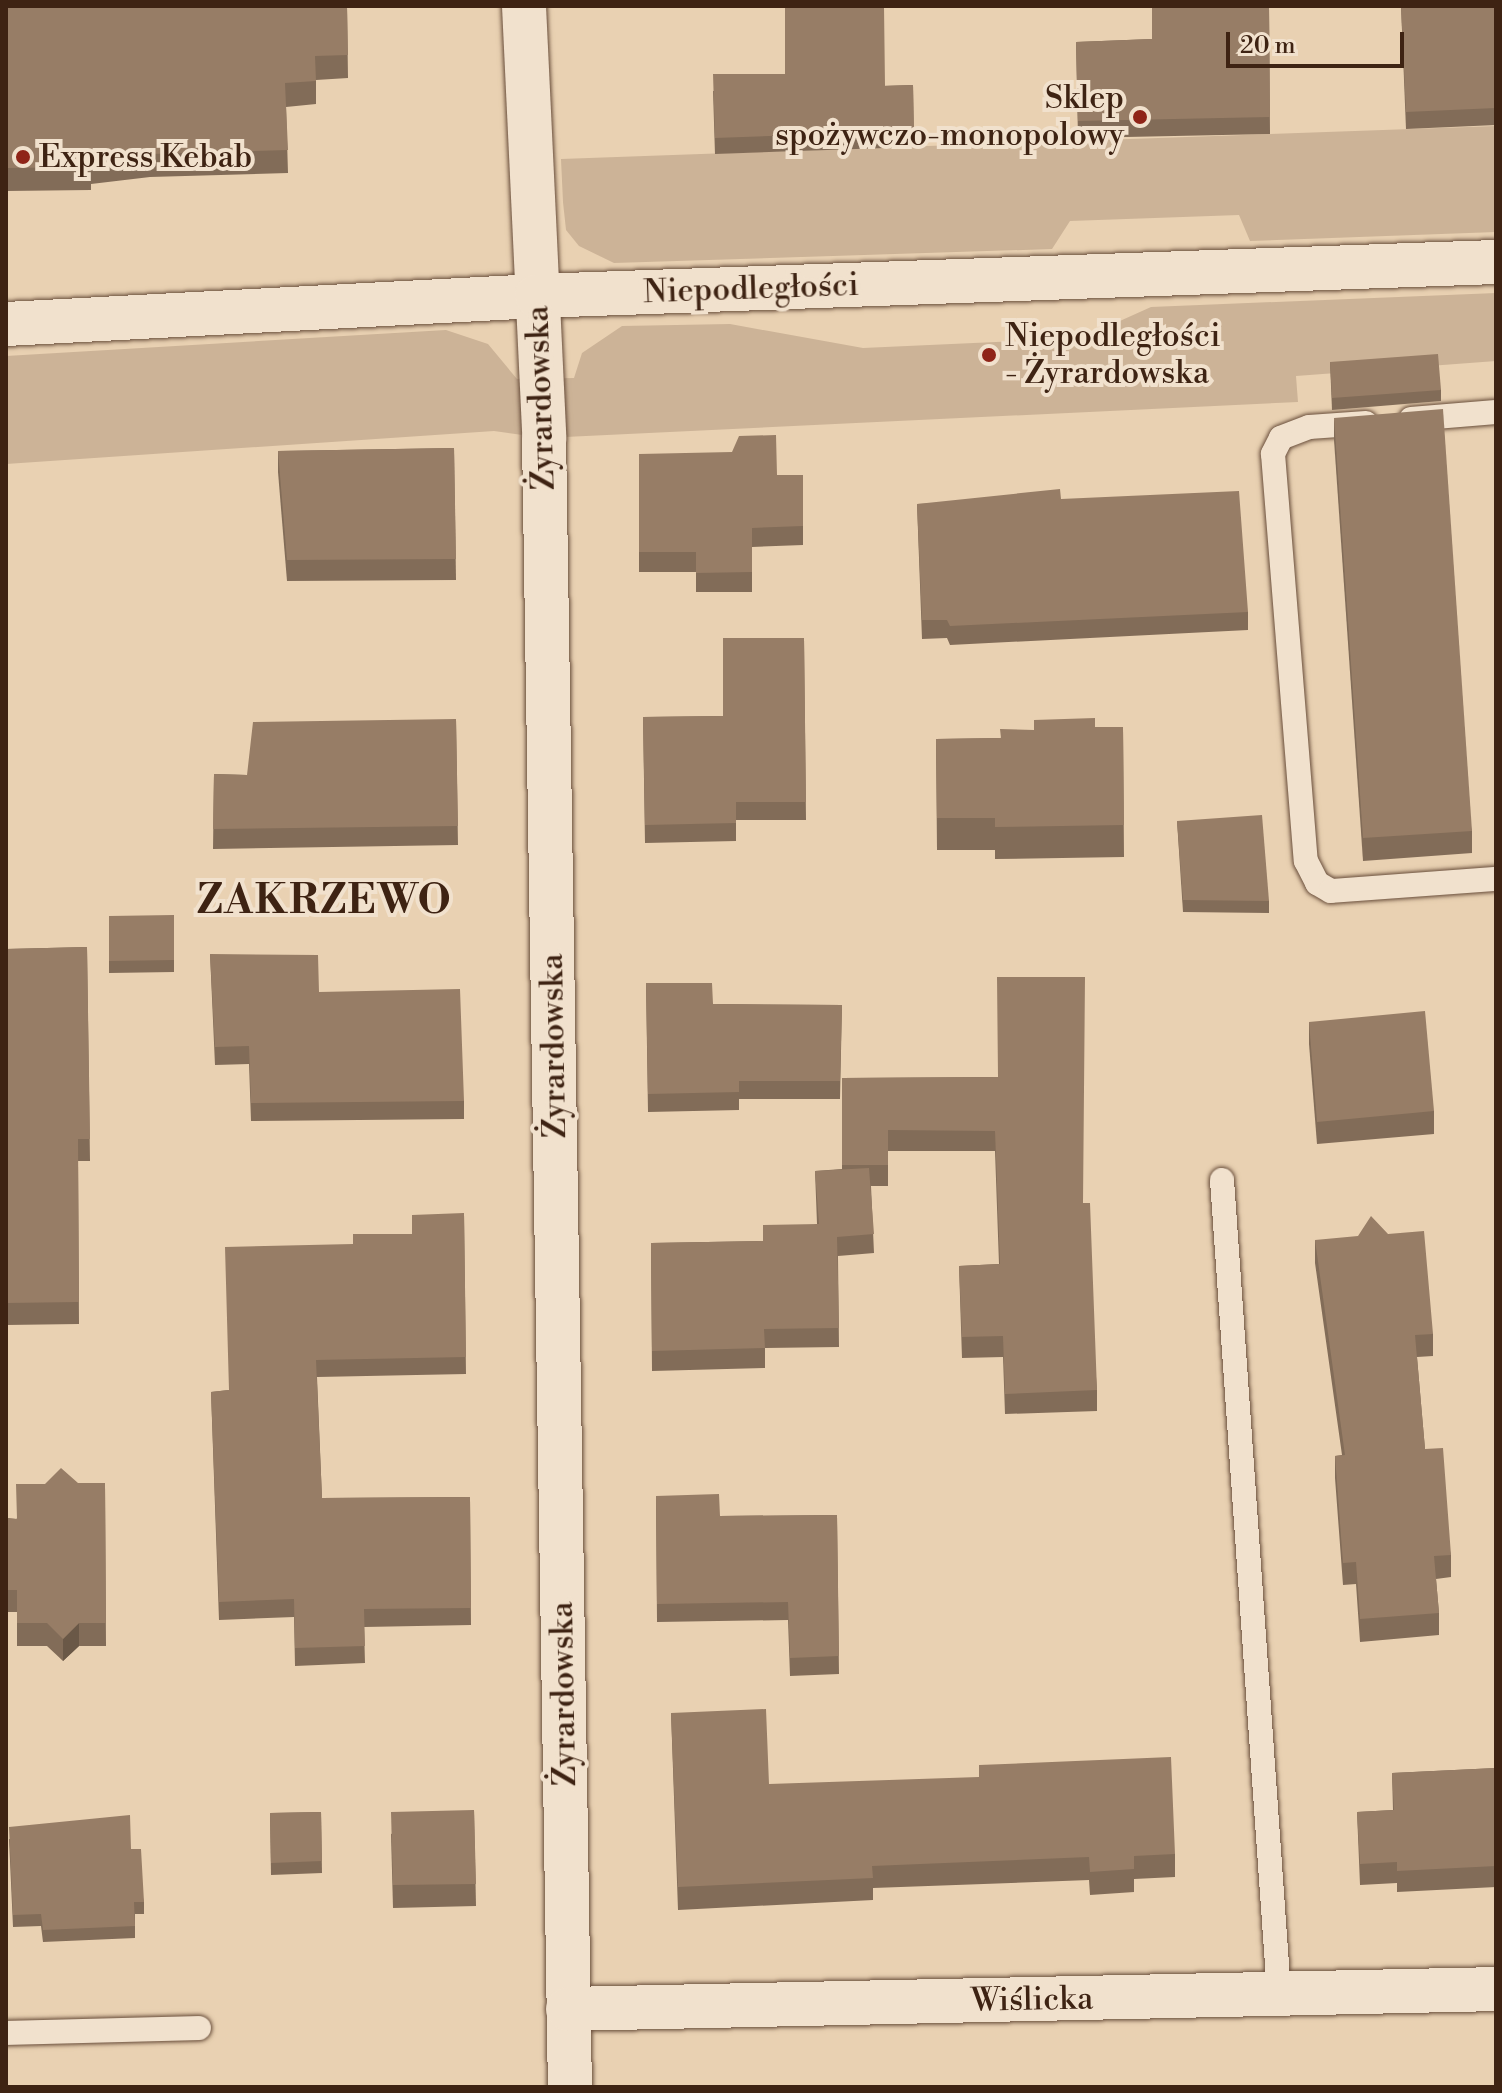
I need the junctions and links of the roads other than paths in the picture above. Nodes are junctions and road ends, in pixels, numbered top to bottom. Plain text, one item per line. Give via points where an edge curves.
1 (524, 6) edge
2 (1496, 262) edge
3 (537, 296) junction
4 (6, 324) edge
5 (1496, 412) edge
6 (1496, 879) edge
7 (1222, 1180) dead end
8 (1496, 1989) edge
9 (1279, 1994) junction
10 (568, 2009) junction
11 (199, 2028) dead end
12 (6, 2033) edge
13 (570, 2087) edge

1 - 3 street, Żyrardowska
2 - 3 street, Niepodległości
3 - 4 street, Niepodległości
3 - 10 street, Żyrardowska
5 - 6 lane via 1309,427 1281,438 1273,454 1306,861 1317,883 1331,891
7 - 9 lane
8 - 9 street, Wiślicka
9 - 10 street, Wiślicka
10 - 13 street, Żyrardowska
11 - 12 lane

